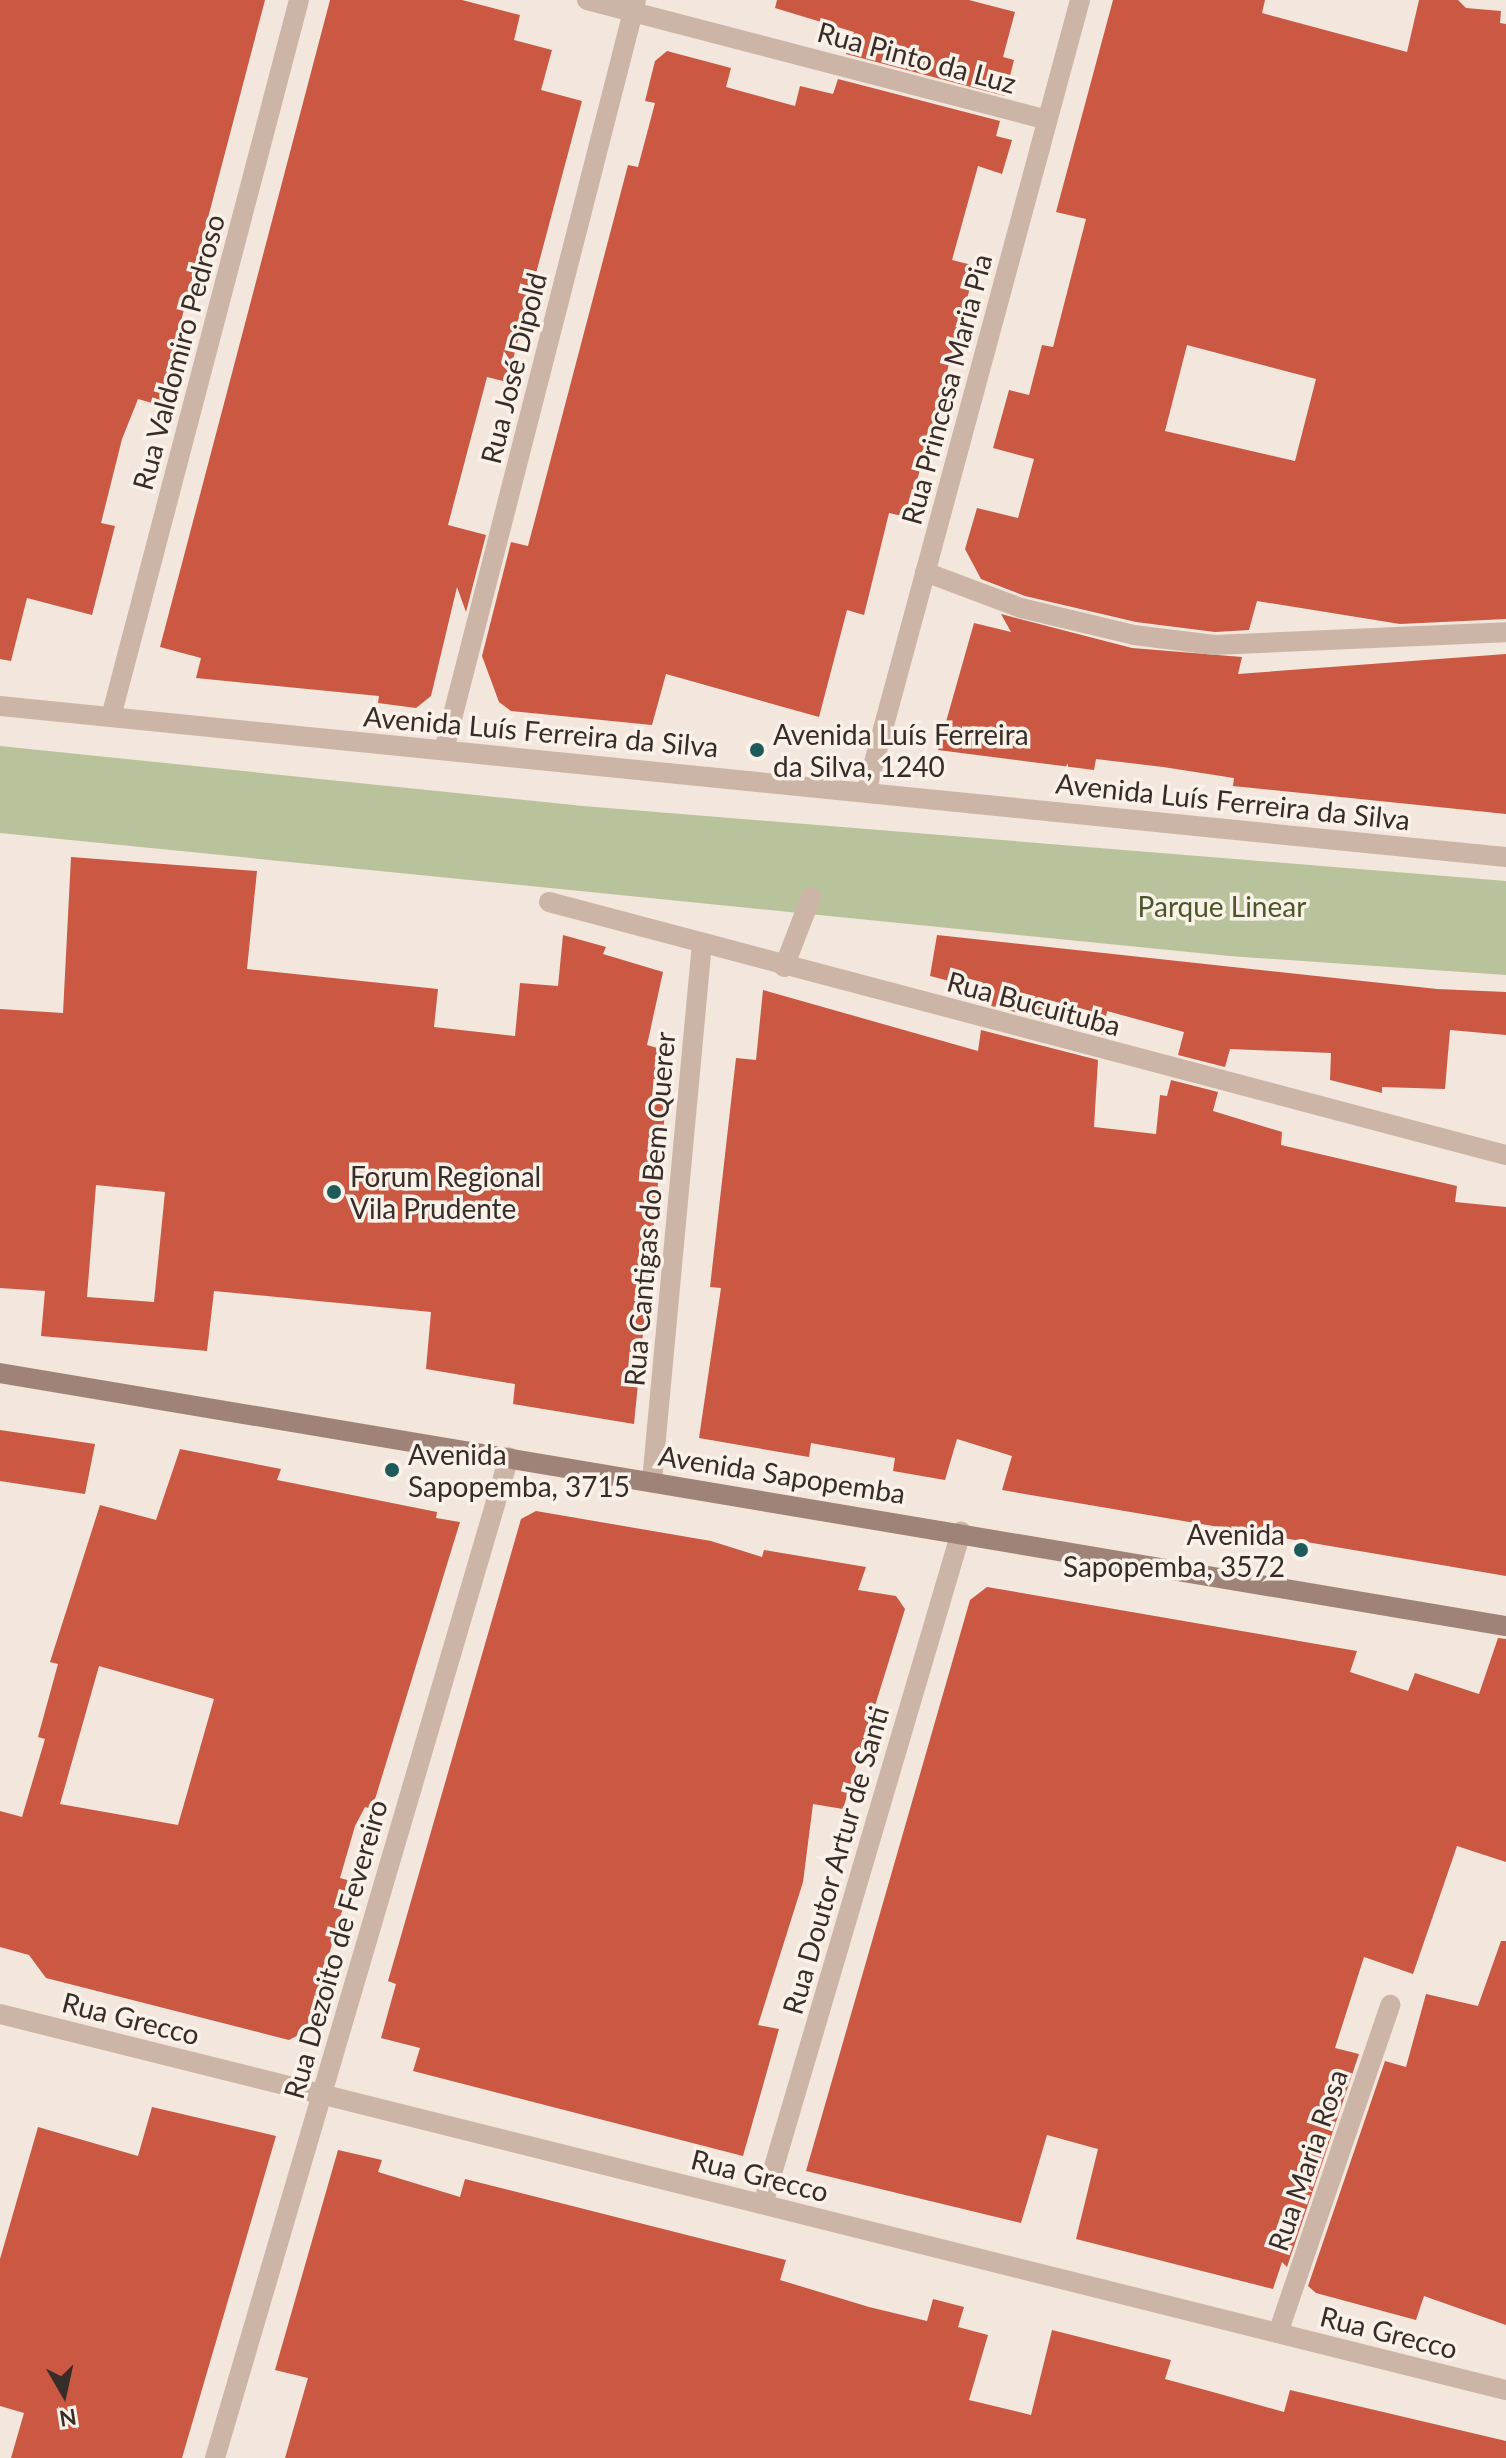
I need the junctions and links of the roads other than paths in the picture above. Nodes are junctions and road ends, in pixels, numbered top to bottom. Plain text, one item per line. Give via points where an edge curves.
1 (299, 0) edge
2 (587, 0) edge
3 (1080, 0) edge
4 (635, 6) edge
5 (1047, 120) junction
6 (925, 572) junction
7 (1506, 632) edge
8 (0, 706) edge
9 (111, 717) junction
10 (444, 750) junction
11 (866, 792) junction
12 (1506, 857) edge
13 (811, 897) dead end
14 (549, 902) dead end
15 (702, 943) junction
16 (784, 967) junction
17 (1506, 1155) edge
18 (0, 1373) edge
19 (509, 1457) junction
20 (652, 1481) junction
21 (961, 1532) junction
22 (1506, 1626) edge
23 (1390, 2005) dead end
24 (0, 2014) edge
25 (321, 2095) junction
26 (763, 2204) junction
27 (1278, 2333) junction
28 (1506, 2390) edge
29 (215, 2458) edge

1 - 9 street, Rua Valdomiro Pedroso
2 - 4 street, Rua Pinto da Luz
3 - 5 street, Rua Princesa Maria Pia
4 - 5 street, Rua Pinto da Luz
4 - 10 street, Rua José Dipold
5 - 6 street, Rua Princesa Maria Pia
6 - 7 street via 1021,608 1134,635 1214,645
6 - 11 street, Rua Princesa Maria Pia
8 - 9 street, Avenida Luís Ferreira da Silva
9 - 10 street, Avenida Luís Ferreira da Silva
10 - 11 street, Avenida Luís Ferreira da Silva
11 - 12 street, Avenida Luís Ferreira da Silva
13 - 16 street
14 - 15 street, Rua Bucuituba
15 - 16 street, Rua Bucuituba
15 - 20 street, Rua Cantigas do Bem Querer
16 - 17 street, Rua Bucuituba
18 - 19 main road, Avenida Sapopemba
19 - 20 main road, Avenida Sapopemba
19 - 25 street, Rua Dezoito de Fevereiro
20 - 21 main road, Avenida Sapopemba
21 - 22 main road, Avenida Sapopemba
21 - 26 street, Rua Doutor Artur de Santi
23 - 27 street, Rua Maria Rosa
24 - 25 street, Rua Grecco
25 - 26 street, Rua Grecco
25 - 29 street, Rua Dezoito de Fevereiro
26 - 27 street, Rua Grecco
27 - 28 street, Rua Grecco

